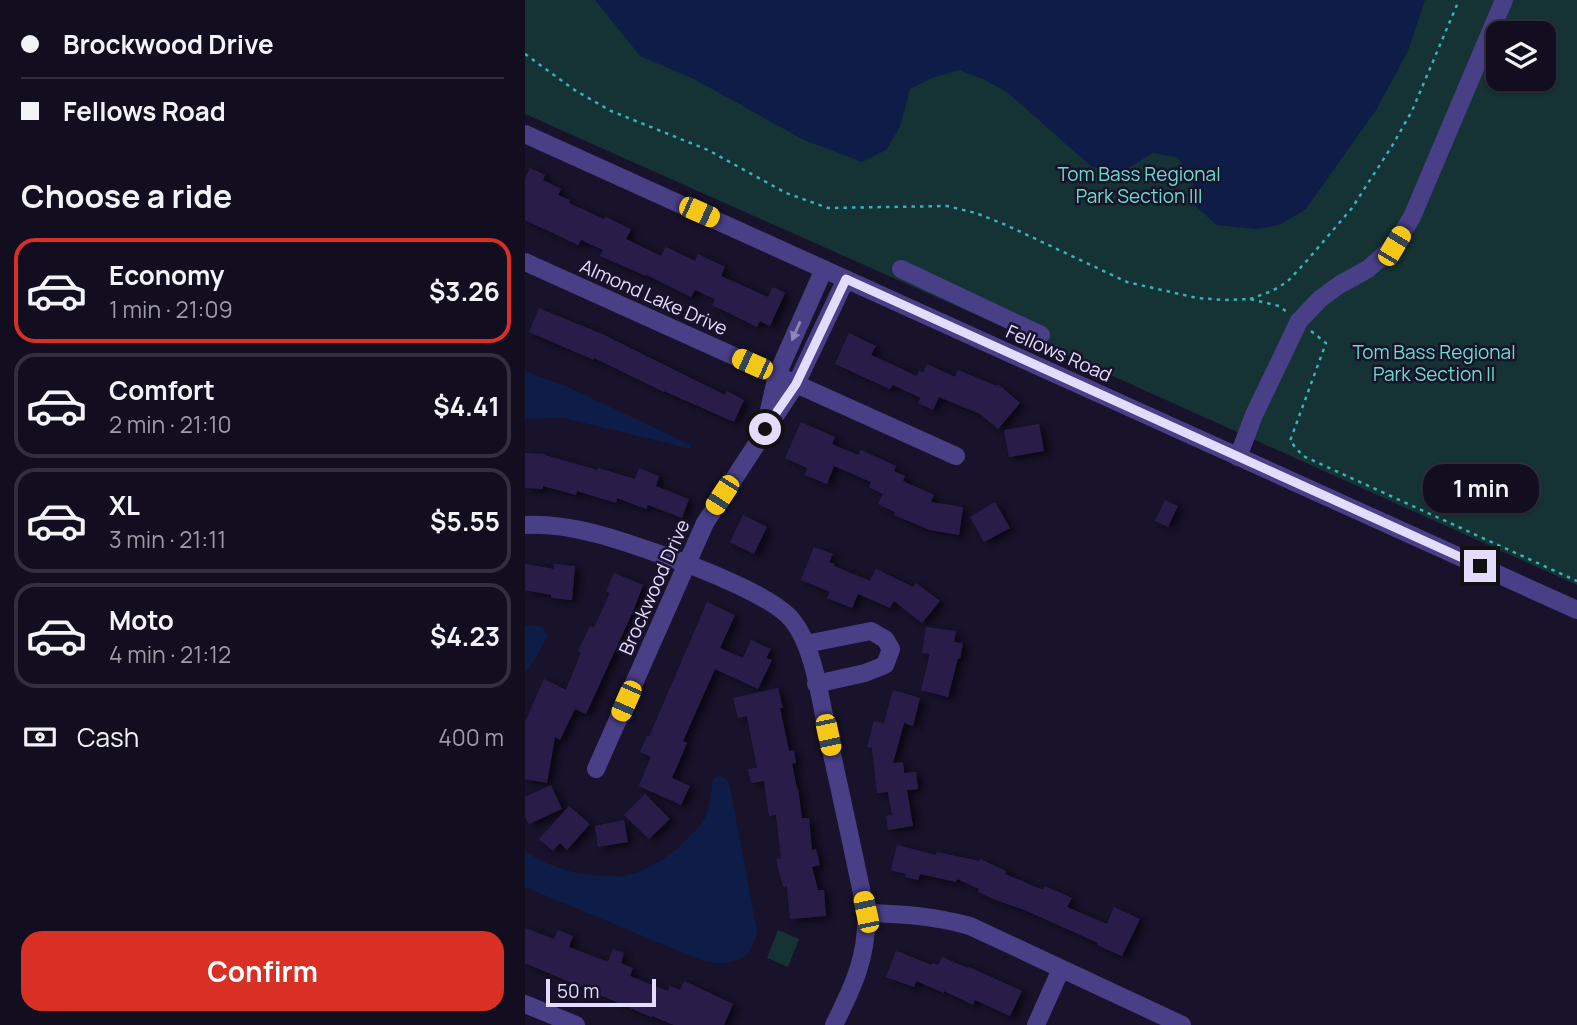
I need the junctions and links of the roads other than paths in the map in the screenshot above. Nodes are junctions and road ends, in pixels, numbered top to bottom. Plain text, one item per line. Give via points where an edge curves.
1 (1504, 0) edge
2 (525, 134) edge
3 (525, 262) edge
4 (824, 269) junction
5 (901, 269) dead end
6 (846, 279) junction
7 (973, 303) junction
8 (961, 332) junction
9 (1041, 335) dead end
10 (777, 375) junction
11 (796, 384) junction
12 (765, 429) junction
13 (956, 456) dead end
14 (1238, 457) junction
15 (525, 526) edge
16 (687, 563) junction
17 (1577, 610) edge
18 (806, 644) junction
19 (816, 684) junction
20 (596, 769) dead end
21 (866, 912) junction
22 (1061, 970) junction
23 (525, 1004) edge
24 (576, 1025) edge
25 (834, 1025) edge
26 (1036, 1025) edge
27 (1182, 1025) edge

1 - 14 street via 1412,216 1394,246 1368,269 1320,299 1299,321
2 - 4 street, Fellows Road
3 - 10 street, Almond Lake Drive
4 - 6 street, Fellows Road
4 -> 10 street, Brockwood Drive
5 - 7 street
6 - 8 street, Fellows Road
6 - 11 street, Brockwood Drive
7 - 8 street
7 - 9 street
8 - 14 street, Fellows Road
10 - 11 street, Almond Lake Drive
10 - 12 street, Brockwood Drive
11 - 12 street, Brockwood Drive
11 - 13 street, Almond Lake Drive
12 - 16 street, Brockwood Drive via 705,523
14 - 17 street, Fellows Road
15 - 16 street via 565,528 619,540
16 - 18 street via 772,603 792,619
16 - 20 street, Brockwood Drive
18 - 19 street
18 - 19 street via 871,631 891,649 885,665
19 - 21 street
21 - 22 street via 970,926
21 - 25 street via 864,952
22 - 26 street
22 - 27 street
23 - 24 street

